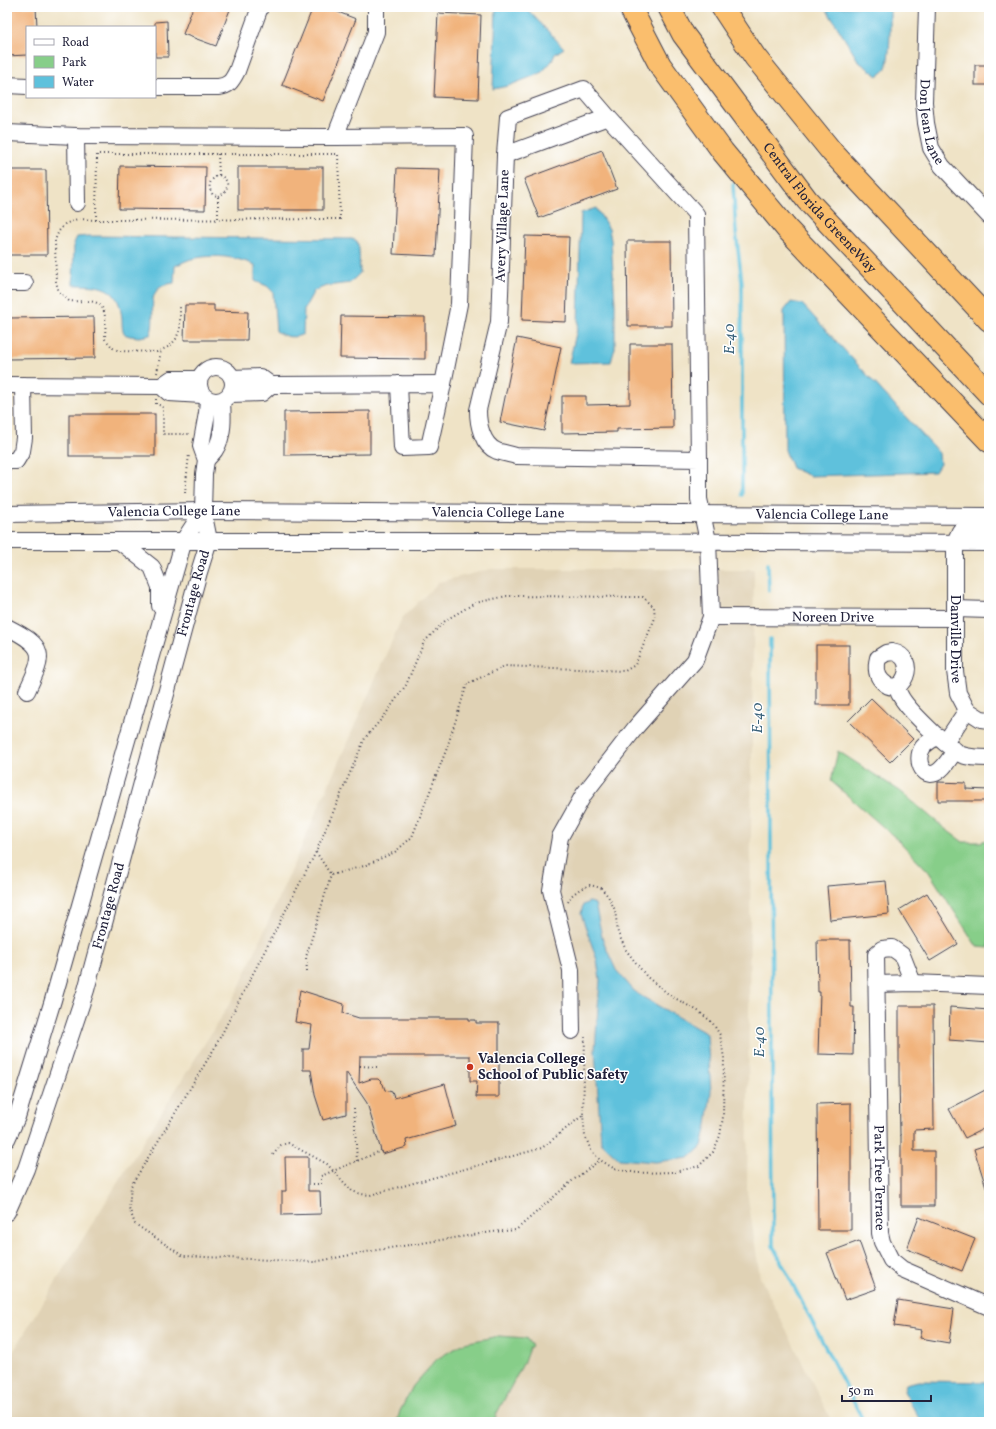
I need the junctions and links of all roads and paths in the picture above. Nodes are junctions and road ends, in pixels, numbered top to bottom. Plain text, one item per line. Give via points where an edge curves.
1 (260, 7) edge
2 (376, 7) edge
3 (630, 7) edge
4 (669, 7) edge
5 (722, 7) edge
6 (926, 7) edge
7 (7, 85) edge
8 (26, 86) edge
9 (156, 87) edge
10 (608, 117) junction
11 (7, 133) edge
12 (76, 136) junction
13 (335, 137) junction
14 (218, 154) junction
15 (505, 155) junction
16 (219, 175) junction
17 (218, 196) junction
18 (77, 204) dead end
19 (989, 216) edge
20 (96, 220) junction
21 (218, 220) junction
22 (7, 283) edge
23 (25, 283) dead end
24 (180, 306) dead end
25 (989, 320) edge
26 (161, 350) junction
27 (199, 379) junction
28 (399, 384) junction
29 (443, 384) junction
30 (15, 385) edge
31 (158, 386) junction
32 (219, 393) junction
33 (989, 394) edge
34 (192, 434) dead end
35 (989, 441) edge
36 (190, 447) dead end
37 (699, 459) junction
38 (7, 461) edge
39 (185, 493) dead end
40 (203, 511) junction
41 (7, 514) edge
42 (702, 515) junction
43 (989, 516) edge
44 (989, 527) edge
45 (184, 540) junction
46 (209, 540) junction
47 (7, 541) edge
48 (119, 541) junction
49 (708, 541) junction
50 (955, 542) junction
51 (989, 543) edge
52 (989, 610) edge
53 (955, 614) junction
54 (711, 617) junction
55 (161, 622) junction
56 (7, 627) edge
57 (897, 686) dead end
58 (27, 691) dead end
59 (967, 710) junction
60 (989, 720) edge
61 (946, 743) junction
62 (989, 758) edge
63 (316, 852) junction
64 (331, 875) junction
65 (567, 905) dead end
66 (307, 970) dead end
67 (913, 983) junction
68 (877, 984) junction
69 (989, 986) edge
70 (579, 1033) joint
71 (360, 1066) dead end
72 (377, 1067) dead end
73 (354, 1108) dead end
74 (582, 1115) junction
75 (7, 1139) edge
76 (381, 1151) dead end
77 (273, 1155) dead end
78 (600, 1160) junction
79 (357, 1161) junction
80 (334, 1171) junction
81 (313, 1184) dead end
82 (7, 1212) edge
83 (989, 1307) edge

1 - 9 street via 238,71 227,86
2 - 13 street via 376,32
3 - 35 highway via 660,65 723,152 787,229
4 - 33 highway, Central Florida GreeneWay via 683,34 807,200
5 - 25 highway via 755,57 832,152
6 - 19 street, Don Jean Lane via 924,102 931,148 942,166
7 - 8 street
10 - 15 street, Avery Village Lane
10 - 15 street via 584,89 508,117
10 - 37 street via 696,214
11 - 12 street
12 - 13 street
12 - 18 street
13 - 29 street via 465,136 459,304
14 - 16 path
14 - 20 path via 97,154
14 - 21 path via 338,154 340,219
15 - 37 street, Avery Village Lane via 499,322 478,410 478,422 486,442 496,451 516,456
16 - 17 path via 227,182 227,188
16 - 17 path via 209,184 210,190
17 - 21 path
20 - 21 path
20 - 26 path via 77,219 65,224 59,231 55,240 56,282 59,292 69,301 96,302 101,306 105,313 105,339 113,348 119,351
22 - 23 street
24 - 26 path via 180,329 176,339 170,346
26 - 31 path via 158,358
27 - 31 street via 171,379
27 - 32 street via 198,389
27 - 32 street via 205,370 215,367 225,370
28 - 29 street
28 - 29 street via 402,448 429,447
28 - 32 street via 271,385 262,393
30 - 31 street
30 - 38 street via 24,438 22,452 16,461
31 - 32 street via 169,393
31 - 34 path via 156,404 163,408 163,434
32 - 40 street via 207,413 202,446 206,460
36 - 39 path
37 - 42 street via 699,499
40 - 41 street, Valencia College Lane
40 - 42 street, Valencia College Lane
40 - 45 street, Frontage Road
40 - 46 street, Frontage Road
42 - 43 street, Valencia College Lane
42 - 49 street
44 - 50 street via 970,527 960,531
45 - 46 street, Valencia College Lane
45 - 48 street, Valencia College Lane
45 - 55 street, Frontage Road
46 - 49 street, Valencia College Lane
46 - 82 street, Frontage Road via 86,990 26,1169
47 - 48 street, Valencia College Lane
48 - 55 street via 152,567 160,587
49 - 50 street, Valencia College Lane
49 - 54 street
50 - 51 street, Valencia College Lane
50 - 53 street, Danville Drive
52 - 53 street, Noreen Drive
53 - 54 street, Noreen Drive
53 - 59 street, Danville Drive via 955,671 958,693
54 - 70 street via 695,660 636,727 584,794 560,837 551,890 571,970
55 - 75 street, Frontage Road via 54,1000 17,1118
56 - 58 street via 26,637 38,652 37,670
57 - 61 street via 908,707
59 - 60 street via 981,719
59 - 61 street
61 - 62 street via 961,754
63 - 64 path
63 - 64 path via 365,738 406,685 424,642 446,620 475,603 507,596 643,597 654,608 654,618 635,665 625,670 505,666 467,684 447,748 412,837 395,852 364,866
63 - 78 path via 214,1048 131,1186 129,1208 134,1224 183,1256 314,1262 516,1230 572,1180
64 - 66 path via 306,957
65 - 78 path via 571,896 580,889 590,885 601,888 615,910 618,932 626,950 647,977 712,1022 720,1035 724,1058 723,1117 720,1136 713,1152 699,1166 675,1172 638,1173 615,1169
67 - 68 street
67 - 68 street, Park Tree Terrace via 902,955 892,948 882,949 876,954
67 - 69 street
68 - 83 street, Park Tree Terrace via 882,1242 891,1260 902,1269
70 - 74 path
71 - 72 path
73 - 79 path
74 - 78 path via 585,1136 591,1150
74 - 80 path via 542,1148 370,1195 352,1191
76 - 79 path
77 - 80 path via 281,1145 288,1143 327,1164
79 - 80 path
80 - 81 path via 322,1176 321,1184

